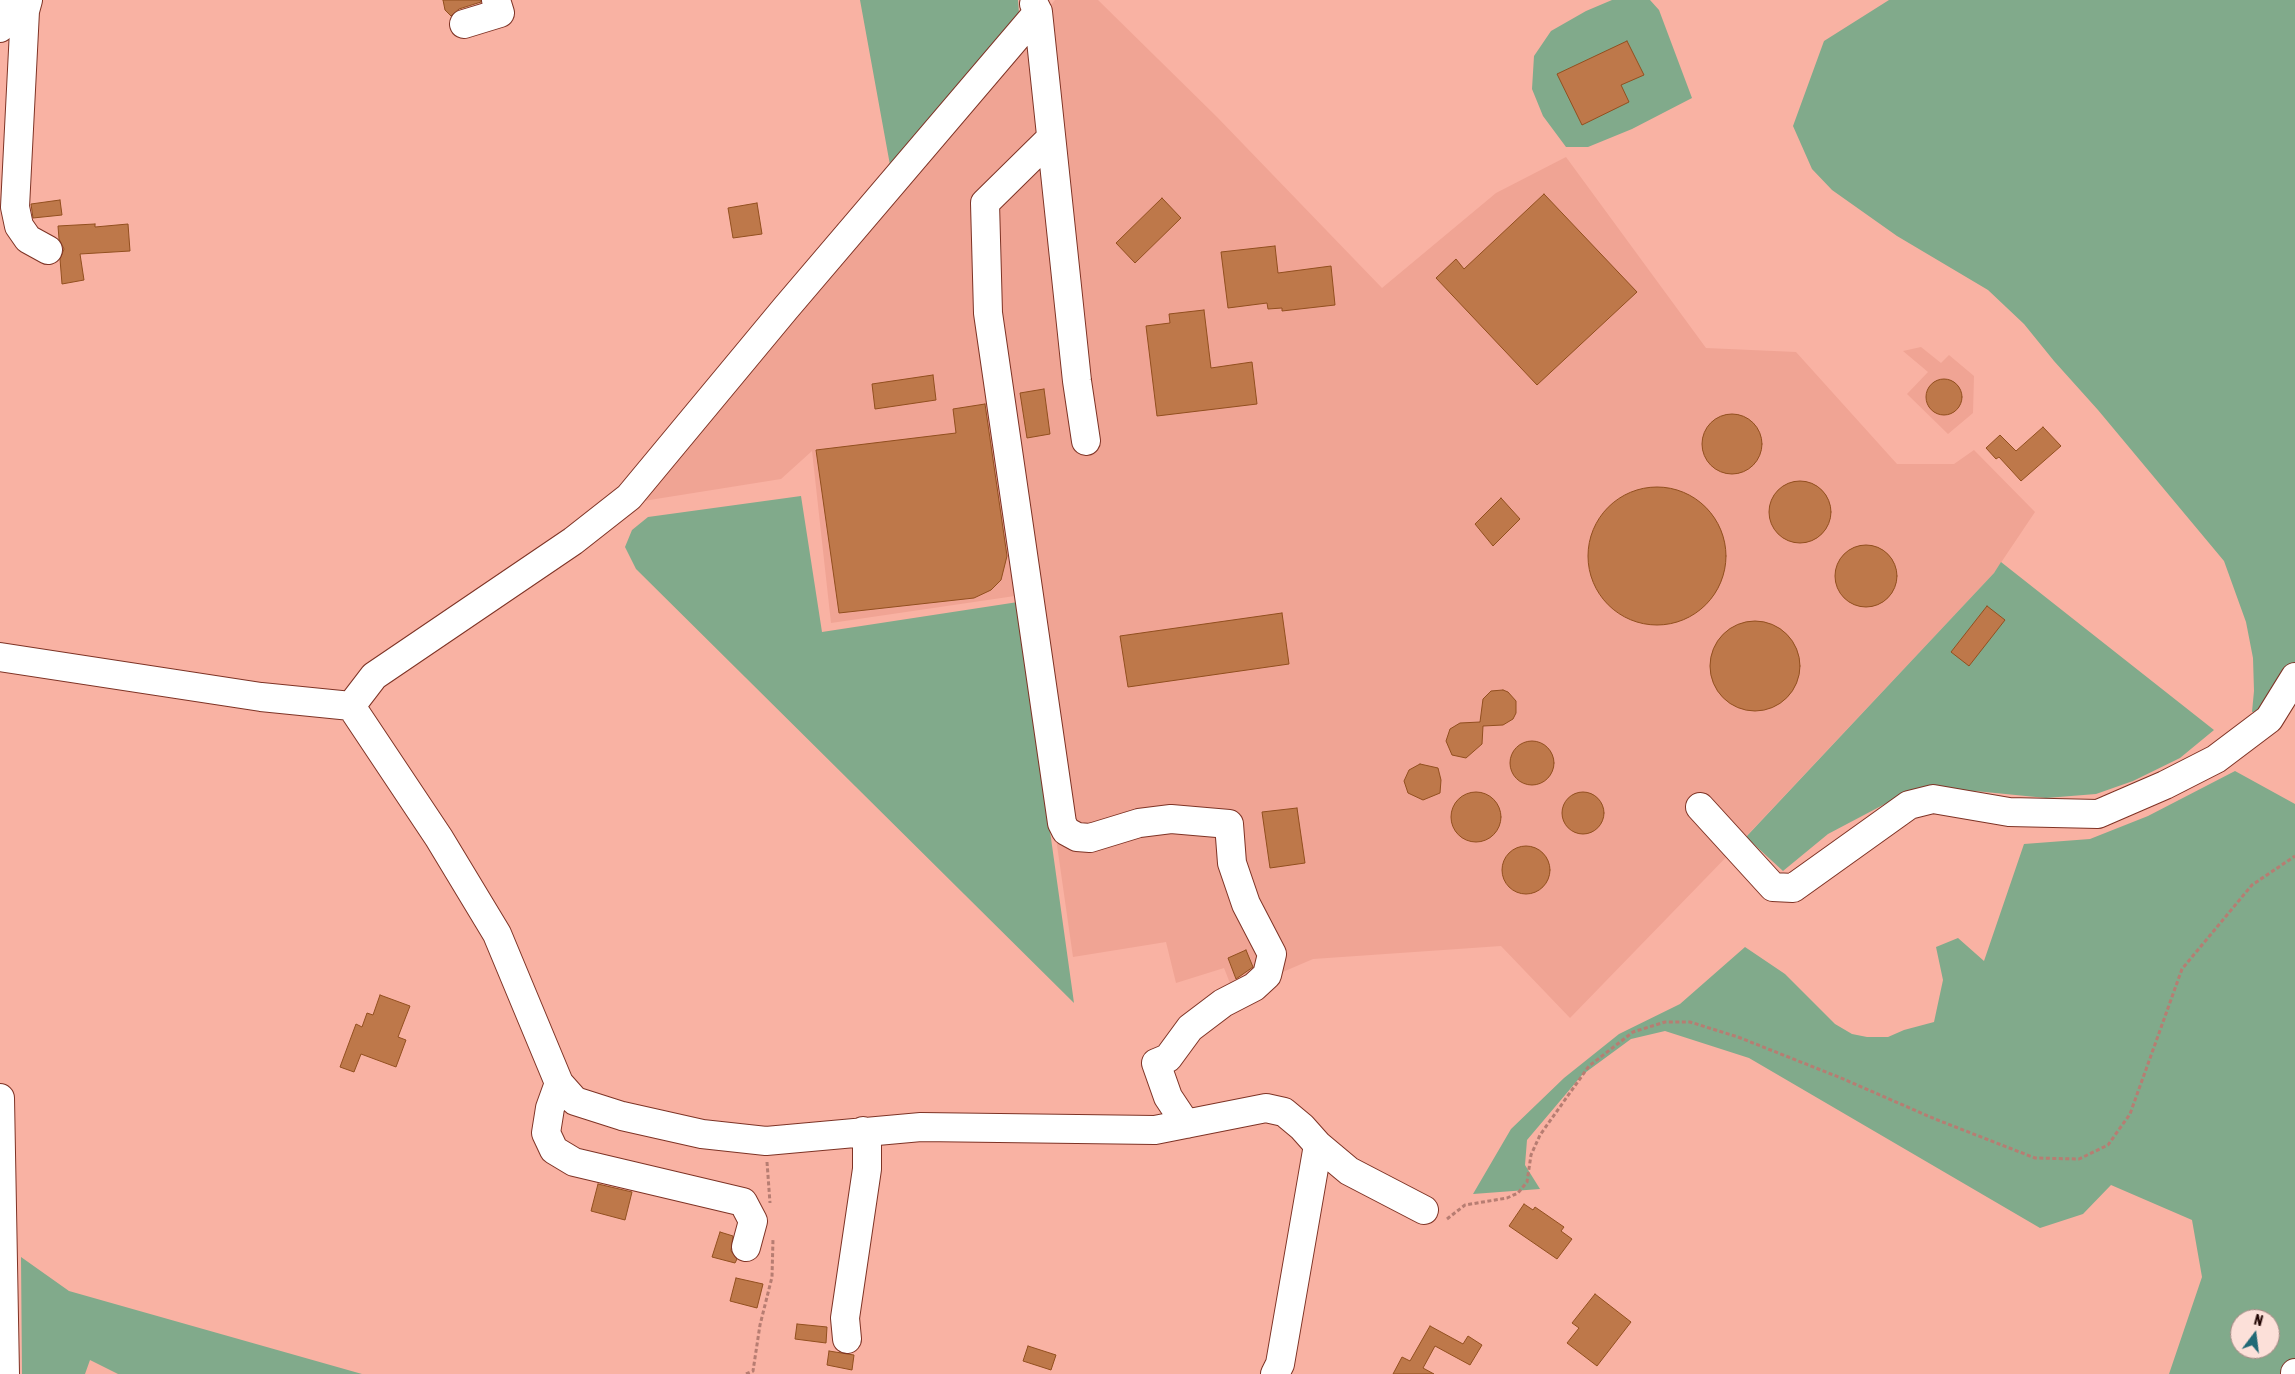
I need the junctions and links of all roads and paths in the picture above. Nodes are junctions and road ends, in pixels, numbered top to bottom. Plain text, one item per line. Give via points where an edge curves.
1 (11, 0) edge
2 (28, 0) edge
3 (496, 0) edge
4 (1041, 4) edge
5 (464, 24) dead end
6 (0, 28) edge
7 (1050, 139) junction
8 (48, 250) dead end
9 (1086, 441) dead end
10 (10, 659) edge
11 (2295, 677) edge
12 (351, 706) junction
13 (1700, 807) dead end
14 (2295, 856) edge
15 (559, 1083) junction
16 (0, 1098) edge
17 (1186, 1124) junction
18 (864, 1131) junction
19 (1318, 1145) junction
20 (1436, 1214) joint
21 (746, 1247) dead end
22 (847, 1339) dead end
23 (5, 1374) edge
24 (1275, 1374) edge

1 - 6 street
2 - 8 street via 15,207 19,226 28,239
3 - 5 street via 500,12
4 - 7 street
4 - 12 street via 629,497 573,541 374,676
7 - 9 street via 1076,381
7 - 17 street via 985,203 988,312 1062,823 1066,831 1077,837 1090,838 1139,823 1171,819 1229,824 1232,863 1246,904 1272,954 1267,975 1254,987 1223,1003 1190,1028 1168,1058 1156,1064 1168,1097
10 - 12 street via 261,697
11 - 13 street via 2269,719 2216,759 2098,814 2009,812 1933,799 1909,805 1793,888 1773,887
12 - 15 street via 439,838 497,934
14 - 20 path via 2252,885 2182,968 2130,1114 2108,1145 2080,1159 2035,1158 1738,1037 1690,1022 1665,1022 1633,1032 1589,1066 1540,1135 1531,1155 1527,1182 1518,1194
15 - 18 street via 574,1101 622,1116 702,1134 766,1141
15 - 21 street via 546,1133 554,1150 574,1162 743,1202 753,1221
16 - 23 street
17 - 18 street via 1155,1130 921,1127
17 - 19 street via 1266,1108 1284,1112
18 - 22 street via 867,1169 845,1318
19 - 20 street via 1349,1171
19 - 24 street via 1280,1364

